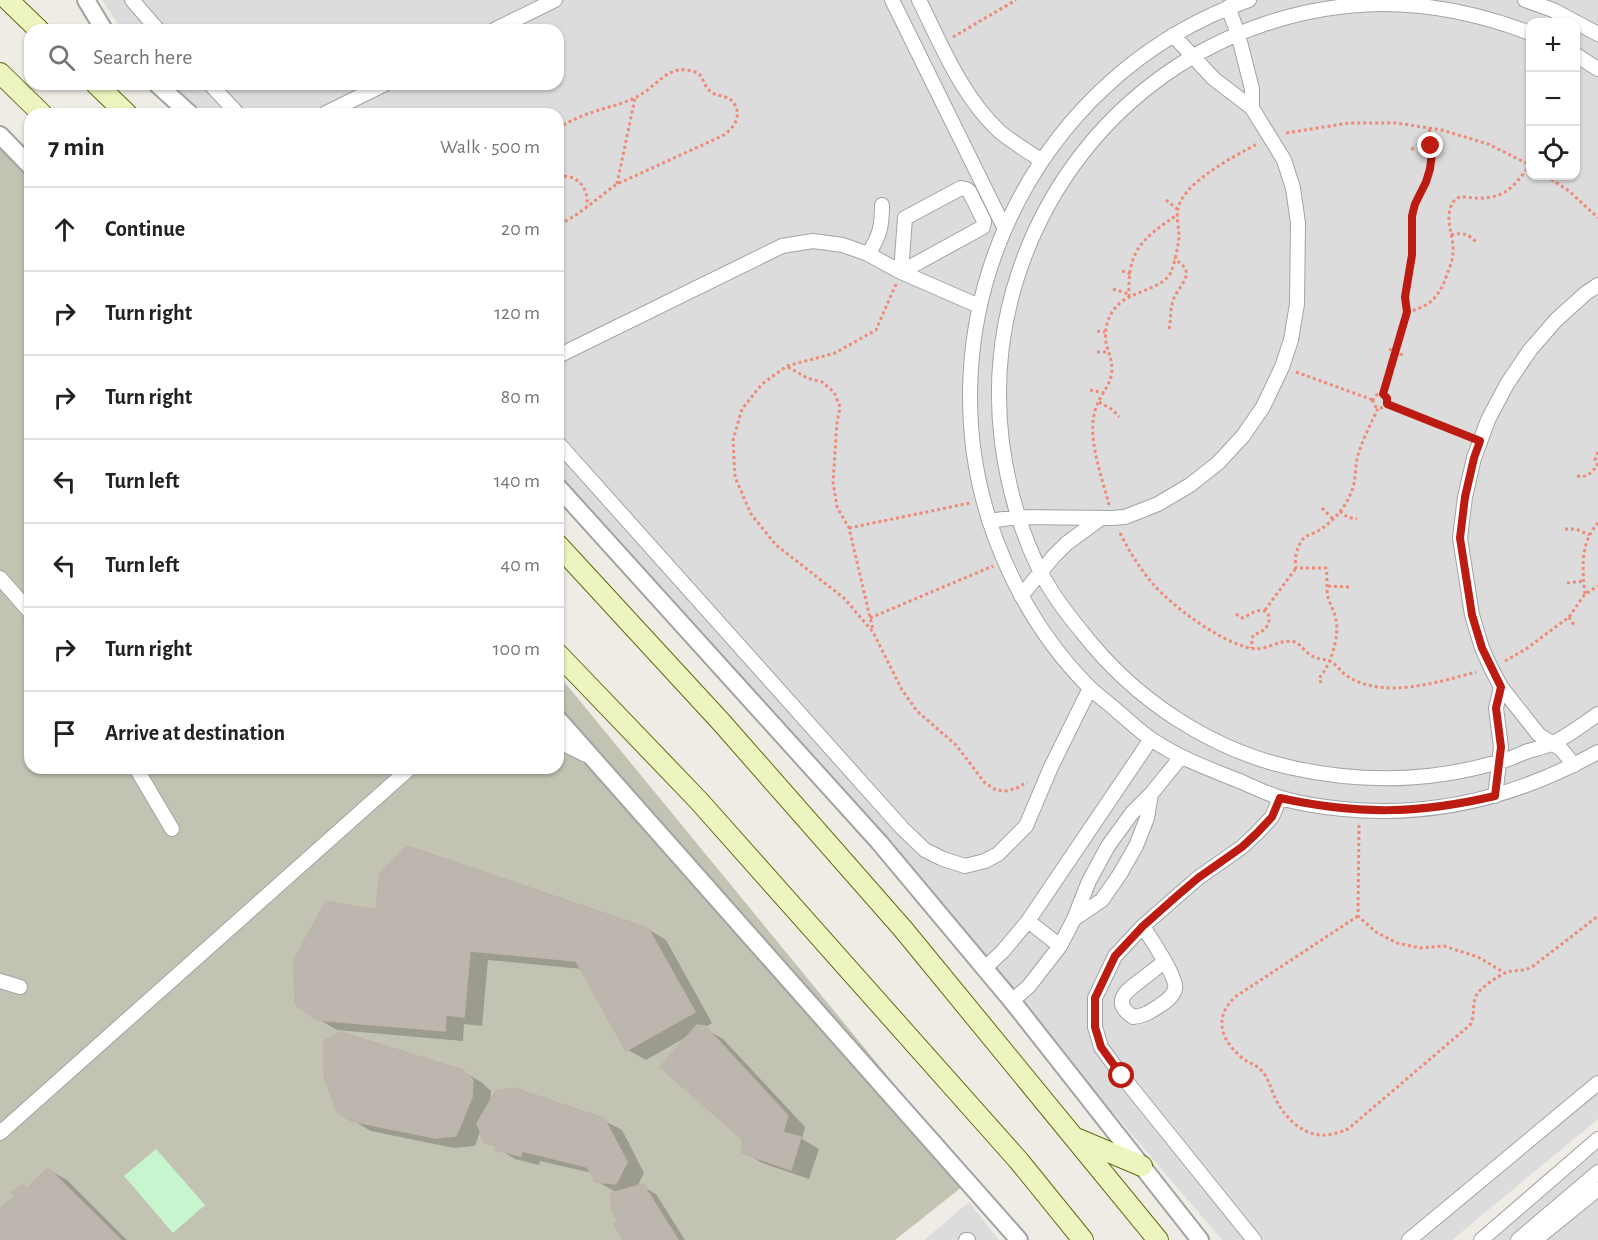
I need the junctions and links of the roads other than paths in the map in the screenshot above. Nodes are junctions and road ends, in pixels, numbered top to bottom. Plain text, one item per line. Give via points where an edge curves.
1 (8, 0) edge
2 (86, 0) edge
3 (132, 0) edge
4 (555, 0) edge
5 (892, 0) edge
6 (919, 0) edge
7 (1249, 0) edge
8 (1525, 0) edge
9 (1228, 7) junction
10 (33, 24) edge
11 (100, 24) edge
12 (153, 24) edge
13 (506, 24) edge
14 (1526, 32) edge
15 (1238, 34) junction
16 (1598, 34) edge
17 (1173, 35) junction
18 (1192, 56) junction
19 (1580, 58) edge
20 (1598, 69) edge
21 (0, 73) edge
22 (102, 90) edge
23 (164, 90) edge
24 (216, 90) edge
25 (373, 90) edge
26 (36, 108) edge
27 (121, 108) edge
28 (183, 108) edge
29 (232, 108) edge
30 (336, 108) edge
31 (1252, 108) junction
32 (0, 135) edge
33 (24, 160) edge
34 (1041, 160) junction
35 (882, 205) dead end
36 (1005, 227) junction
37 (868, 254) junction
38 (901, 272) junction
39 (1598, 285) edge
40 (979, 306) junction
41 (564, 353) edge
42 (564, 450) edge
43 (564, 494) edge
44 (1018, 517) junction
45 (1100, 519) junction
46 (989, 521) junction
47 (564, 552) edge
48 (1041, 573) junction
49 (0, 579) edge
50 (1021, 596) junction
51 (24, 605) edge
52 (564, 660) edge
53 (1501, 687) junction
54 (1090, 688) junction
55 (1598, 714) edge
56 (564, 726) edge
57 (1151, 739) junction
58 (1552, 743) junction
59 (564, 744) edge
60 (1598, 752) edge
61 (591, 757) junction
62 (1181, 758) junction
63 (1500, 762) junction
64 (1574, 765) junction
65 (140, 774) edge
66 (403, 774) edge
67 (1150, 794) junction
68 (1495, 796) junction
69 (1280, 798) junction
70 (172, 829) dead end
71 (1074, 919) junction
72 (1028, 921) junction
73 (1143, 926) junction
74 (1060, 946) junction
75 (1164, 962) dead end
76 (985, 968) junction
77 (0, 981) edge
78 (20, 987) dead end
79 (1012, 1001) junction
80 (1598, 1083) edge
81 (0, 1133) edge
82 (1075, 1138) junction
83 (1598, 1139) edge
84 (1142, 1166) junction
85 (1598, 1172) edge
86 (1598, 1189) edge
87 (1019, 1240) edge
88 (1083, 1240) edge
89 (1158, 1240) edge
90 (1200, 1240) edge
91 (1254, 1240) edge
92 (1409, 1240) edge
93 (1480, 1240) edge
94 (1518, 1240) edge
95 (1535, 1240) edge

1 - 10 main road
2 - 11 street
3 - 12 street
4 - 13 street
5 - 36 street
6 - 34 street via 966,91 982,112 1000,132
7 - 9 street
8 - 16 street
9 - 15 street
9 - 17 street
14 - 15 street via 1480,16 1432,7 1383,4 1333,8 1285,18
15 - 18 street
15 - 31 street via 1252,89
17 - 18 street
17 - 34 street via 1100,90
18 - 31 street
18 - 44 street via 1152,83 1083,150 1033,232 1016,278 999,372 999,420
19 - 20 street
21 - 26 main road
22 - 27 main road
23 - 28 street
24 - 29 street
25 - 30 street
31 - 45 street via 1284,160 1298,223 1297,304 1282,367 1263,407 1218,463 1158,504 1125,517
32 - 33 street
34 - 36 street
35 - 37 street via 882,224
36 - 40 street
37 - 38 street
37 - 41 street via 813,240 782,246
38 - 38 street via 905,218 961,188 968,190 984,221 983,227
38 - 40 street
39 - 53 street via 1556,320 1530,350 1488,420 1474,458 1460,538 1472,615 1482,648
40 - 46 street via 970,404 974,452
42 - 54 street via 902,828 925,850 943,859 965,866 985,861 998,854 1026,826
43 - 76 street via 879,842
44 - 45 street
44 - 46 street
44 - 48 street
45 - 48 street via 1067,543
46 - 50 street
47 - 82 main road via 822,836
48 - 50 street
48 - 63 street via 1087,639 1125,680 1188,726 1237,751 1323,775 1367,779 1455,773
49 - 51 street
50 - 54 street via 1041,629
52 - 88 main road via 699,801 1019,1161
53 - 58 street via 1539,735
53 - 63 street via 1496,708
54 - 57 street
55 - 58 street
56 - 61 street
57 - 62 street
57 - 72 street
58 - 63 street
58 - 64 street
59 - 61 street
60 - 64 street
61 - 87 street
62 - 67 street
62 - 69 street
63 - 68 street
64 - 68 street
65 - 70 street
66 - 81 street
67 - 71 street via 1108,846
67 - 71 street via 1147,818 1120,874 1102,900
68 - 69 street via 1428,809 1393,811
69 - 73 street via 1272,817 1257,833
71 - 74 street
72 - 74 street
72 - 76 street
73 - 75 street
73 - 91 street via 1115,956 1095,998 1095,1027 1101,1047
74 - 79 street
76 - 79 street
77 - 78 street
79 - 84 street
80 - 92 street
82 - 84 main road
82 - 89 main road
83 - 93 street
84 - 90 street
85 - 94 street
86 - 95 street

